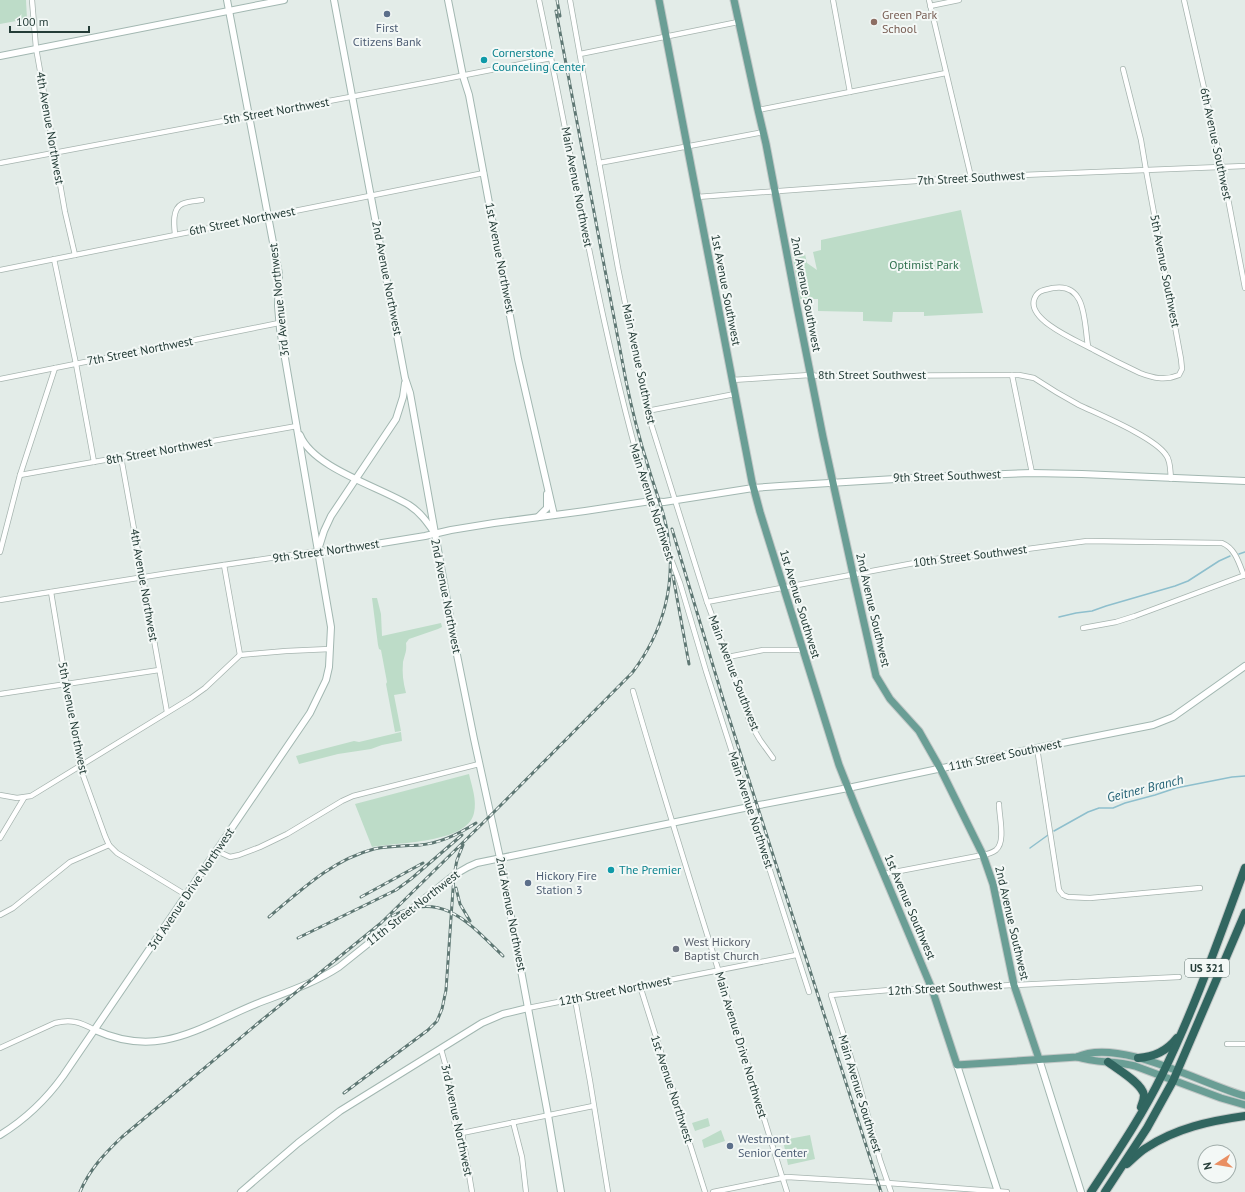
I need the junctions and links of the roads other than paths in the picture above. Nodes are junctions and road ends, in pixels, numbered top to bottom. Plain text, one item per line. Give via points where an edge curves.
1 (32, 0) edge
2 (227, 0) edge
3 (284, 0) edge
4 (334, 0) edge
5 (448, 0) edge
6 (539, 0) edge
7 (570, 0) edge
8 (659, 0) edge
9 (734, 0) edge
10 (833, 0) edge
11 (929, 0) edge
12 (959, 0) edge
13 (1184, 0) edge
14 (930, 6) junction
15 (229, 11) junction
16 (738, 22) junction
17 (666, 37) junction
18 (36, 48) junction
19 (580, 54) junction
20 (0, 56) edge
21 (551, 58) junction
22 (1123, 69) dead end
23 (946, 73) junction
24 (463, 76) junction
25 (850, 92) junction
26 (352, 97) junction
27 (758, 110) junction
28 (249, 116) junction
29 (764, 132) junction
30 (687, 147) junction
31 (55, 152) junction
32 (0, 163) edge
33 (599, 163) junction
34 (1245, 166) edge
35 (1222, 167) junction
36 (1146, 170) junction
37 (484, 174) junction
38 (971, 177) junction
39 (775, 191) junction
40 (371, 195) junction
41 (697, 197) junction
42 (202, 200) dead end
43 (269, 216) junction
44 (175, 234) junction
45 (75, 255) junction
46 (54, 259) junction
47 (0, 270) edge
48 (1245, 288) edge
49 (279, 323) junction
50 (1088, 346) junction
51 (76, 364) junction
52 (55, 368) junction
53 (810, 375) junction
54 (1012, 375) junction
55 (405, 378) junction
56 (0, 379) edge
57 (732, 380) junction
58 (735, 394) junction
59 (647, 411) junction
60 (297, 426) junction
61 (121, 457) junction
62 (94, 462) junction
63 (1032, 473) junction
64 (20, 475) junction
65 (356, 478) junction
66 (1170, 479) junction
67 (1245, 481) edge
68 (546, 482) junction
69 (833, 482) junction
70 (753, 488) junction
71 (651, 501) junction
72 (676, 501) junction
73 (554, 515) junction
74 (536, 518) junction
75 (435, 533) junction
76 (318, 551) junction
77 (0, 552) edge
78 (224, 565) junction
79 (853, 574) junction
80 (1244, 575) edge
81 (143, 577) junction
82 (783, 588) junction
83 (51, 592) junction
84 (0, 600) edge
85 (707, 602) junction
86 (1083, 628) dead end
87 (330, 649) junction
88 (803, 650) junction
89 (240, 655) junction
90 (728, 657) junction
91 (1245, 666) edge
92 (159, 670) junction
93 (67, 684) junction
94 (633, 691) dead end
95 (0, 694) edge
96 (167, 712) junction
97 (1037, 748) junction
98 (773, 758) dead end
99 (479, 764) junction
100 (80, 767) junction
101 (940, 768) junction
102 (848, 788) junction
103 (0, 795) edge
104 (24, 798) junction
105 (999, 804) dead end
106 (749, 807) junction
107 (672, 823) junction
108 (0, 838) edge
109 (109, 845) junction
110 (217, 851) junction
111 (984, 855) junction
112 (500, 858) junction
113 (1245, 868) edge
114 (884, 874) junction
115 (1200, 888) dead end
116 (186, 896) junction
117 (1245, 913) edge
118 (0, 915) edge
119 (796, 954) junction
120 (718, 970) junction
121 (1179, 977) dead end
122 (1014, 985) junction
123 (640, 986) junction
124 (932, 989) junction
125 (809, 992) dead end
126 (831, 995) joint
127 (575, 999) junction
128 (528, 1008) junction
129 (1184, 1029) junction
130 (94, 1030) junction
131 (1227, 1044) dead end
132 (1245, 1044) edge
133 (0, 1048) edge
134 (441, 1049) junction
135 (1077, 1057) junction
136 (1138, 1058) junction
137 (1039, 1059) junction
138 (1108, 1062) junction
139 (957, 1065) junction
140 (1166, 1066) junction
141 (1177, 1072) junction
142 (1162, 1076) junction
143 (1173, 1080) junction
144 (1245, 1096) edge
145 (1245, 1105) edge
146 (593, 1106) junction
147 (548, 1115) junction
148 (1245, 1116) edge
149 (513, 1122) junction
150 (1132, 1129) junction
151 (462, 1133) junction
152 (0, 1135) edge
153 (1118, 1173) junction
154 (782, 1178) junction
155 (888, 1183) junction
156 (998, 1191) edge
157 (241, 1192) edge
158 (472, 1192) edge
159 (526, 1192) edge
160 (561, 1192) edge
161 (608, 1192) edge
162 (705, 1192) edge
163 (713, 1192) edge
164 (787, 1192) edge
165 (890, 1192) edge
166 (1007, 1192) edge
167 (1081, 1192) edge
168 (1091, 1192) edge
169 (1105, 1192) edge

1 - 18 street, 4th Avenue Northwest
2 - 15 main road, 3rd Avenue Northwest
3 - 15 main road
4 - 26 main road, 2nd Avenue Northwest
5 - 24 main road, 1st Avenue Northwest
6 - 21 street, Main Avenue Northwest
7 - 19 street, Main Avenue Southwest
8 - 17 main road, 1st Avenue Southwest
9 - 16 main road, 2nd Avenue Southwest
10 - 25 street
11 - 14 street
12 - 14 street
13 - 35 street, 6th Avenue Southwest
14 - 23 street
15 - 18 main road
15 - 28 main road, 3rd Avenue Northwest
16 - 17 street
16 - 27 main road, 2nd Avenue Southwest
17 - 19 street
17 - 30 main road, 1st Avenue Southwest
18 - 20 main road
18 - 31 street, 4th Avenue Northwest
19 - 33 street, Main Avenue Southwest
21 - 24 street, 5th Street Northwest
21 - 71 street, Main Avenue Northwest via 615,370 628,427
22 - 36 street, 5th Avenue Southwest
23 - 25 street
23 - 38 street
24 - 26 street, 5th Street Northwest
24 - 37 main road, 1st Avenue Northwest
25 - 27 street
26 - 28 street, 5th Street Northwest
26 - 40 main road, 2nd Avenue Northwest
27 - 29 main road, 2nd Avenue Southwest
28 - 31 street, 5th Street Northwest
28 - 43 main road, 3rd Avenue Northwest
29 - 30 street
29 - 39 main road, 2nd Avenue Southwest
30 - 33 street
30 - 41 main road, 1st Avenue Southwest
31 - 32 street, 5th Street Northwest
31 - 45 street, 4th Avenue Northwest
33 - 59 street, Main Avenue Southwest
34 - 35 street, 7th Street Southwest
35 - 36 street, 7th Street Southwest
35 - 48 street, 6th Avenue Southwest
36 - 38 street, 7th Street Southwest
36 - 50 street, 5th Avenue Southwest via 1182,369 1179,375 1172,378 1152,378
37 - 40 street, 6th Street Northwest
37 - 68 main road, 1st Avenue Northwest via 518,359
38 - 39 street, 7th Street Southwest
39 - 41 street, 7th Street Southwest
39 - 53 main road, 2nd Avenue Southwest
40 - 43 street, 6th Street Northwest
40 - 55 main road, 2nd Avenue Northwest
41 - 57 main road, 1st Avenue Southwest
42 - 44 street via 181,204 176,212
43 - 44 street, 6th Street Northwest
43 - 49 main road, 3rd Avenue Northwest via 279,274
44 - 45 street, 6th Street Northwest
45 - 46 street, 6th Street Northwest
46 - 47 street, 6th Street Northwest
46 - 51 street
49 - 51 street, 7th Street Northwest
49 - 60 main road, 3rd Avenue Northwest
50 - 50 street, 5th Avenue Southwest via 1057,330 1038,315 1033,302 1039,291 1062,287 1074,291 1080,300
51 - 52 street, 7th Street Northwest
51 - 62 street
52 - 56 street, 7th Street Northwest
52 - 64 street
53 - 54 street, 8th Street Southwest
53 - 57 street, 8th Street Southwest
53 - 69 main road, 2nd Avenue Southwest
54 - 63 street
54 - 66 street, 8th Street Southwest via 1034,378 1078,404 1148,439 1167,457
55 - 65 main road via 404,397 396,419
55 - 75 main road, 2nd Avenue Northwest via 410,393
57 - 58 main road, 1st Avenue Southwest
58 - 59 street
58 - 70 main road, 1st Avenue Southwest
59 - 72 street, Main Avenue Southwest
60 - 61 street, 8th Street Northwest
60 - 65 main road via 302,439 314,455
60 - 76 main road, 3rd Avenue Northwest
61 - 62 street, 8th Street Northwest
61 - 81 street, 4th Avenue Northwest
62 - 64 street, 8th Street Northwest
63 - 66 main road, 9th Street Southwest
63 - 69 main road, 9th Street Southwest
64 - 77 street
65 - 75 main road via 410,506
65 - 76 main road via 329,520
66 - 67 main road, 9th Street Southwest
68 - 73 main road, 1st Avenue Northwest
68 - 74 main road via 547,508
69 - 70 main road, 9th Street Southwest
69 - 79 main road, 2nd Avenue Southwest
70 - 72 main road, 9th Street Southwest
70 - 82 main road, 1st Avenue Southwest
71 - 72 main road, 9th Street Southwest
71 - 73 main road, 9th Street Northwest
71 - 106 street, Main Avenue Northwest via 680,583
72 - 85 street, Main Avenue Southwest
73 - 74 main road, 9th Street Northwest
74 - 75 main road, 9th Street Northwest
75 - 76 main road, 9th Street Northwest via 327,552
75 - 99 main road, 2nd Avenue Northwest
76 - 78 street, 9th Street Northwest
76 - 87 main road, 3rd Avenue Northwest via 331,627
78 - 81 street, 9th Street Northwest
78 - 89 street
79 - 80 street, 10th Street Southwest via 940,558 1087,541 1218,542 1233,551
79 - 82 street, 10th Street Southwest
79 - 101 main road, 2nd Avenue Southwest via 878,679 890,699 919,731
80 - 86 street via 1135,616
81 - 83 street, 9th Street Northwest
81 - 92 street, 4th Avenue Northwest
82 - 85 street, 10th Street Southwest
82 - 88 main road, 1st Avenue Southwest
83 - 84 street, 9th Street Northwest
83 - 93 street, 5th Avenue Northwest
85 - 90 street, Main Avenue Southwest
87 - 89 street
87 - 110 main road, 3rd Avenue Drive Northwest via 326,680 310,713
88 - 90 street via 763,650
88 - 102 main road, 1st Avenue Southwest
89 - 96 street via 205,688
90 - 98 street, Main Avenue Southwest via 750,723
91 - 97 main road, 11th Street Southwest via 1165,721
92 - 93 street
92 - 96 street, 4th Avenue Northwest
93 - 95 street
93 - 100 street, 5th Avenue Northwest
94 - 107 street, Main Avenue Drive Northwest
96 - 100 street
97 - 101 main road, 11th Street Southwest
97 - 115 street via 1060,890 1063,895 1090,898
99 - 110 street via 353,796 275,841 239,855 230,857
99 - 112 main road, 2nd Avenue Northwest
100 - 104 street
100 - 109 street, 5th Avenue Northwest
101 - 102 main road, 11th Street Southwest
101 - 111 main road, 2nd Avenue Southwest
102 - 106 main road, 11th Street Southwest
102 - 114 main road, 1st Avenue Southwest
103 - 104 street
104 - 108 street
105 - 111 street via 1002,833 1000,843 996,850
106 - 107 main road, 11th Street Northwest
106 - 119 street, Main Avenue Northwest
107 - 112 main road, 11th Street Northwest
107 - 120 street, Main Avenue Drive Northwest
109 - 116 street, 5th Avenue Northwest via 126,859
109 - 118 street via 70,862 13,908
110 - 116 main road, 3rd Avenue Drive Northwest
111 - 114 street
111 - 122 main road, 2nd Avenue Southwest via 993,884
112 - 128 main road, 2nd Avenue Northwest
112 - 130 main road, 11th Street Northwest via 477,863 454,875 339,967 318,979 180,1037 152,1042 132,1041 114,1038
113 - 129 highway, US 321
114 - 124 main road, 1st Avenue Southwest
116 - 130 main road, 3rd Avenue Drive Northwest
117 - 141 highway, US 321
119 - 120 street, 12th Street Northwest
119 - 125 street, Main Avenue Northwest
120 - 123 street, 12th Street Northwest
120 - 154 street, Main Avenue Drive Northwest
121 - 122 street, 12th Street Southwest
122 - 124 street, 12th Street Southwest
122 - 137 main road, 2nd Avenue Southwest
123 - 127 street, 12th Street Northwest
123 - 162 street, 1st Avenue Northwest
124 - 126 street, 12th Street Southwest
124 - 139 main road, 1st Avenue Southwest
126 - 155 street, Main Avenue Southwest
127 - 128 street, 12th Street Northwest
127 - 146 street
128 - 134 main road, 12th Street Northwest via 491,1018
128 - 147 main road, 2nd Avenue Northwest
129 - 136 highway via 1162,1052
129 - 140 highway, US 321
130 - 133 street via 80,1023 55,1023
130 - 152 main road, 3rd Avenue Drive Northwest via 54,1089 28,1116
131 - 132 street
134 - 151 street, 3rd Avenue Northwest via 455,1125
134 - 157 main road, 12th Street Northwest via 340,1111
135 - 136 main road via 1084,1053 1107,1052
135 - 137 main road
135 - 138 main road
136 - 140 main road
137 - 139 main road
137 - 167 main road, 2nd Avenue Southwest
138 - 142 main road via 1135,1066
138 - 150 highway via 1136,1083 1144,1095
139 - 156 main road, 1st Avenue Southwest
140 - 141 main road
140 - 142 highway, US 321
141 - 143 highway, US 321
141 - 144 main road
142 - 143 main road
142 - 150 highway, US 321
143 - 145 main road
143 - 153 highway, US 321 via 1147,1128
146 - 147 street
146 - 161 street
147 - 149 street
147 - 160 main road, 2nd Avenue Northwest
148 - 153 highway via 1204,1123 1175,1132 1144,1149
149 - 151 street
149 - 159 street via 522,1157
150 - 168 highway, US 321
151 - 158 street, 3rd Avenue Northwest
153 - 169 highway, US 321
154 - 155 street
154 - 163 street
154 - 164 street, Main Avenue Drive Northwest
155 - 156 street
155 - 165 street, Main Avenue Southwest
156 - 166 street

